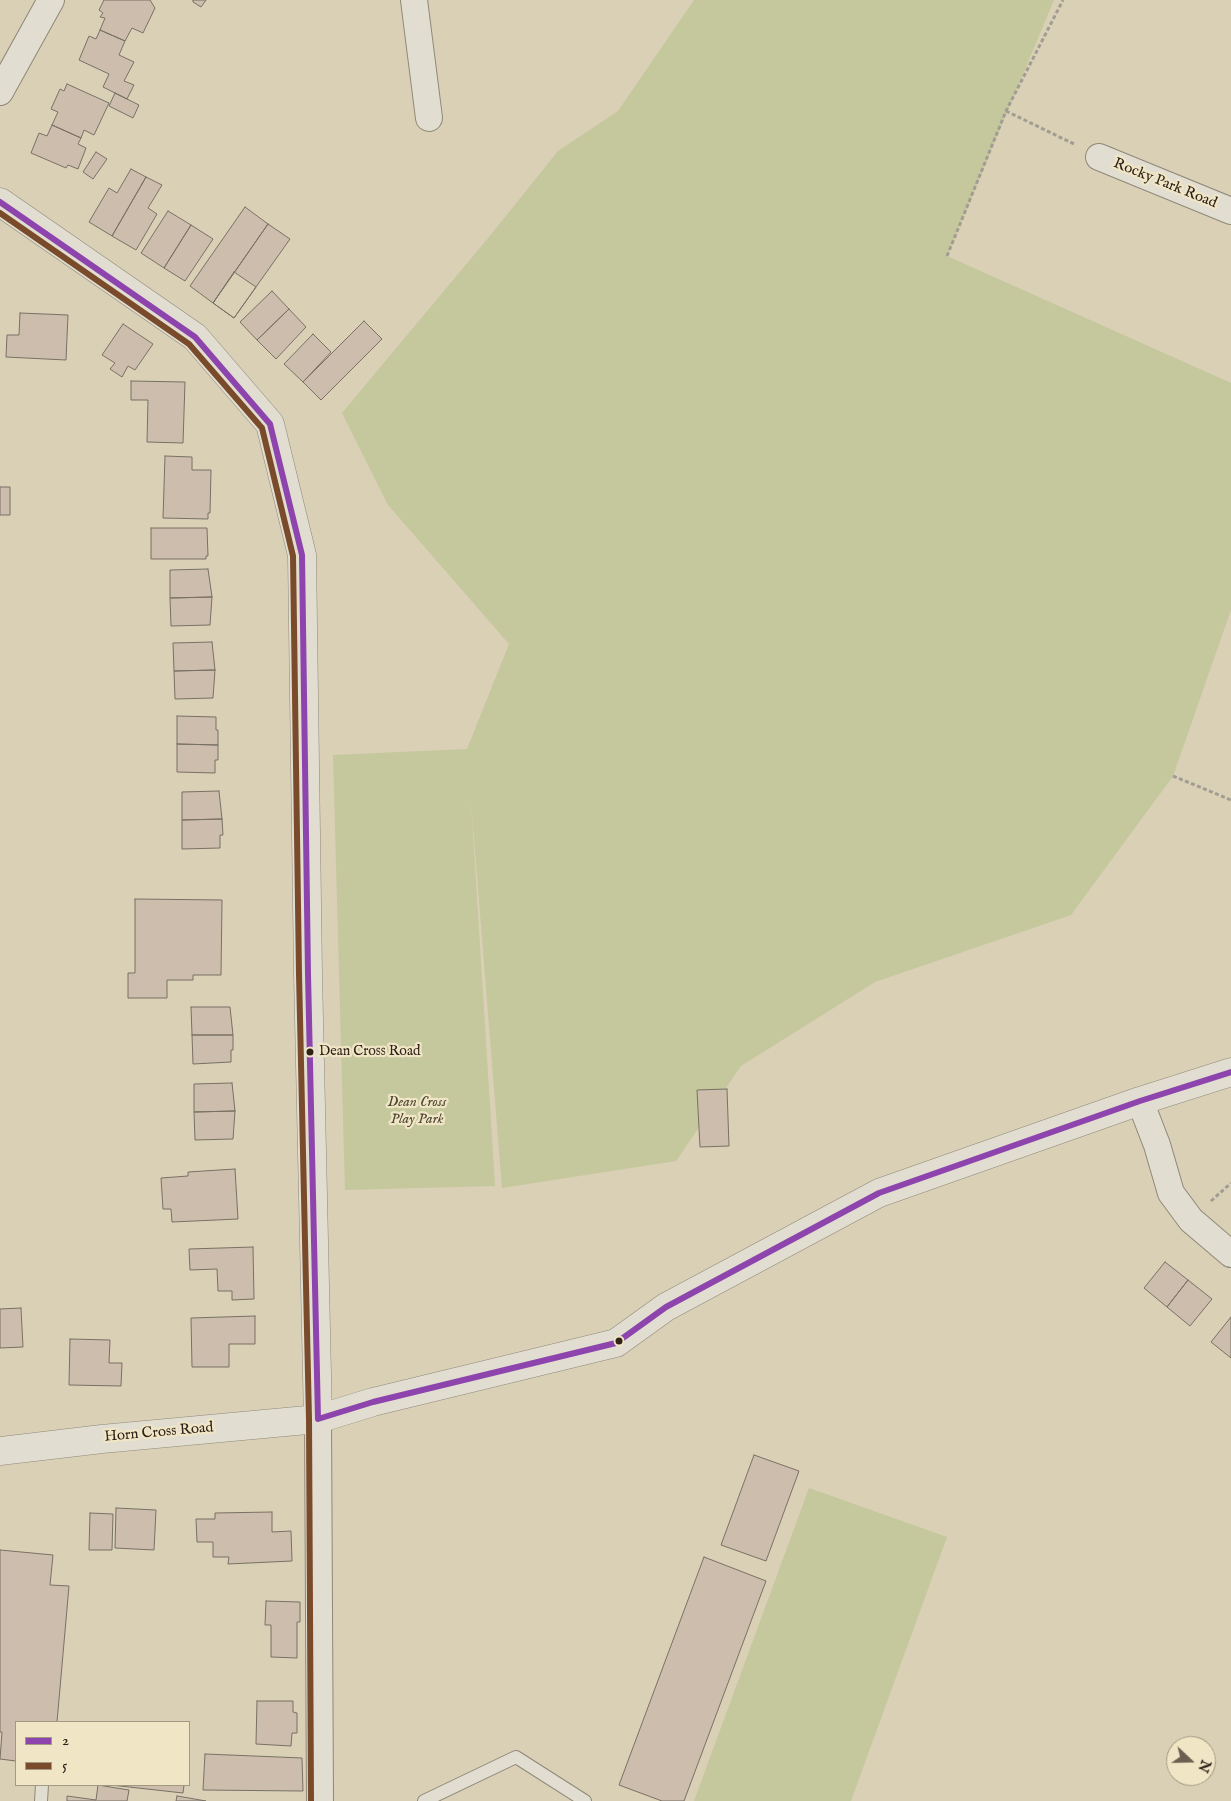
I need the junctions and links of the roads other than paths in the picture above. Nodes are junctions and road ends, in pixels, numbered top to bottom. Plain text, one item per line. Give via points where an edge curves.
1 (51, 0) edge
2 (414, 0) edge
3 (0, 92) edge
4 (429, 118) dead end
5 (1099, 157) road end
6 (0, 202) edge
7 (1231, 211) edge
8 (1231, 1072) edge
9 (1140, 1102) junction
10 (1231, 1254) edge
11 (318, 1419) junction
12 (0, 1451) edge
13 (42, 1786) edge
14 (41, 1801) edge
15 (320, 1801) edge
16 (424, 1801) edge
17 (585, 1801) edge

1 - 3 street
2 - 4 street
5 - 7 street, Rocky Park Road
6 - 11 street via 195,337 270,424 302,555
8 - 9 street, Horn Cross Road
9 - 10 street via 1158,1145 1171,1193 1191,1220
9 - 11 street, Horn Cross Road via 879,1193 666,1307 616,1343 374,1402
11 - 12 street, Horn Cross Road
11 - 15 street
13 - 14 lane
16 - 17 lane via 516,1757

